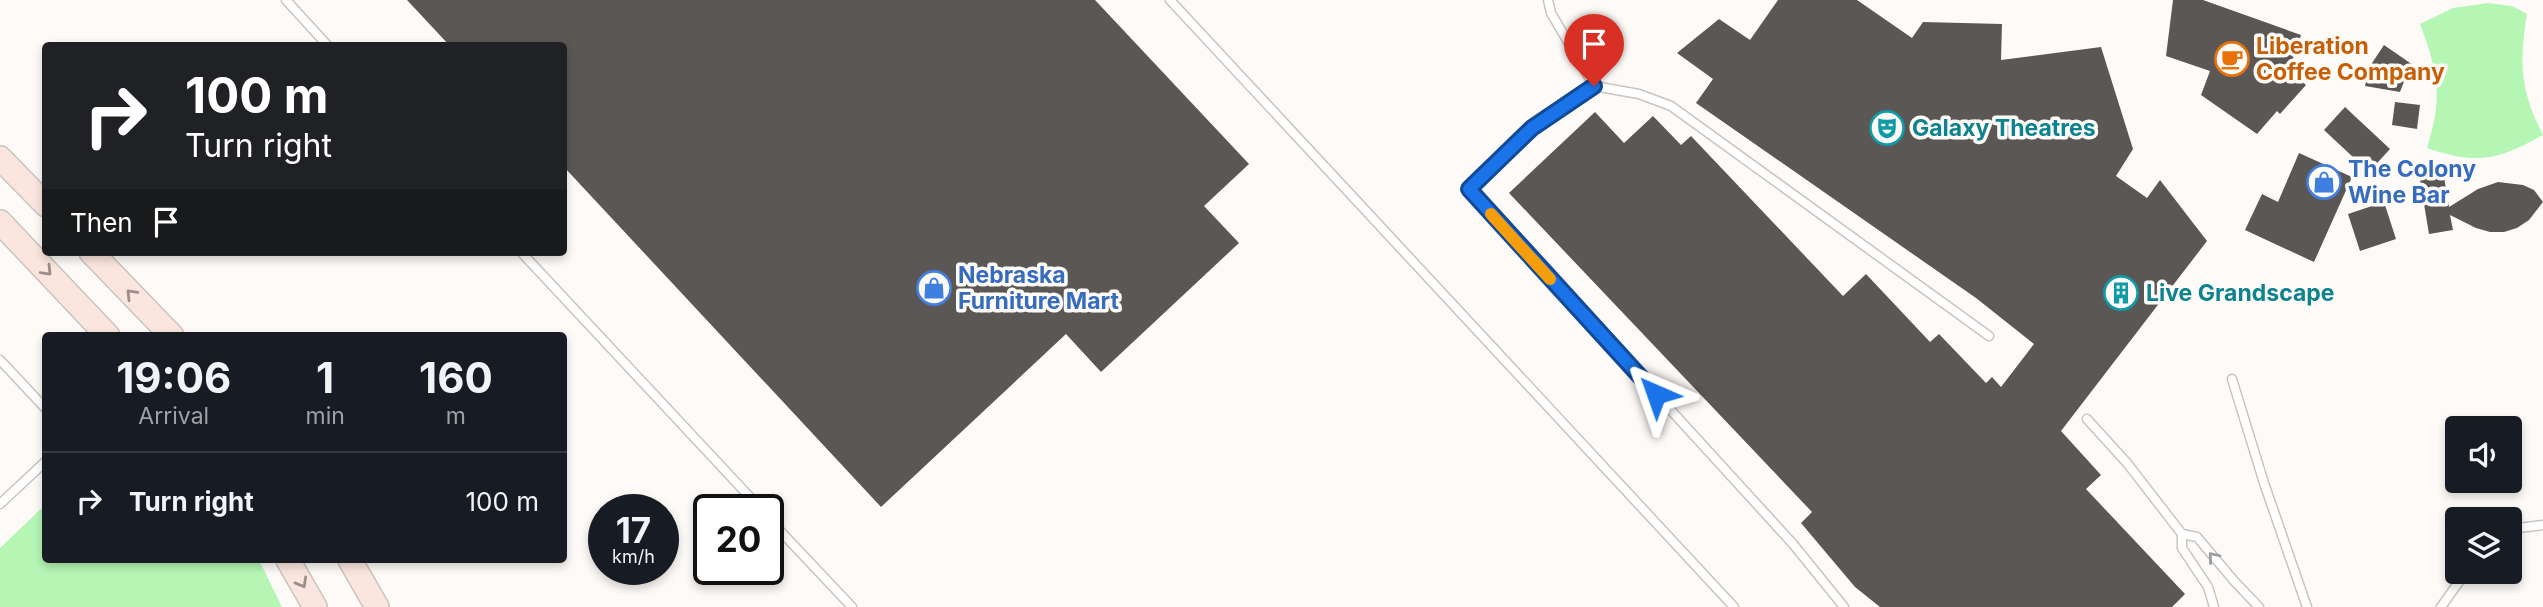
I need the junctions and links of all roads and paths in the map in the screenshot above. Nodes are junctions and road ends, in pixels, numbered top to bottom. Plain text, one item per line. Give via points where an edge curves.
1 (286, 0) edge
2 (1170, 0) edge
3 (1548, 0) edge
4 (324, 42) edge
5 (1594, 86) junction
6 (0, 158) edge
7 (42, 201) edge
8 (0, 222) edge
9 (94, 256) edge
10 (525, 256) edge
11 (104, 332) edge
12 (168, 332) edge
13 (1989, 336) dead end
14 (0, 360) edge
15 (2232, 379) dead end
16 (42, 405) edge
17 (2087, 419) dead end
18 (42, 465) edge
19 (747, 494) edge
20 (0, 504) edge
21 (2543, 525) edge
22 (2522, 527) edge
23 (784, 534) edge
24 (2182, 534) junction
25 (290, 563) edge
26 (352, 563) edge
27 (2457, 584) edge
28 (315, 607) edge
29 (377, 607) edge
30 (852, 607) edge
31 (1734, 607) edge
32 (1844, 607) edge
33 (2214, 607) edge
34 (2259, 607) edge
35 (2306, 607) edge
36 (2441, 607) edge

1 - 4 lane
2 - 31 lane
3 - 5 lane
5 - 13 lane via 1639,94 1671,106
5 - 32 lane via 1532,128 1469,189 1776,525
6 - 7 main road
8 -> 11 main road
12 -> 9 main road
10 - 19 lane
14 - 16 lane
15 - 35 lane
17 - 24 lane
18 - 20 lane
21 - 22 lane
23 - 30 lane
24 - 33 lane via 2182,548 2208,587
34 -> 24 lane via 2197,537
25 -> 28 main road
26 - 29 main road
27 - 36 lane

